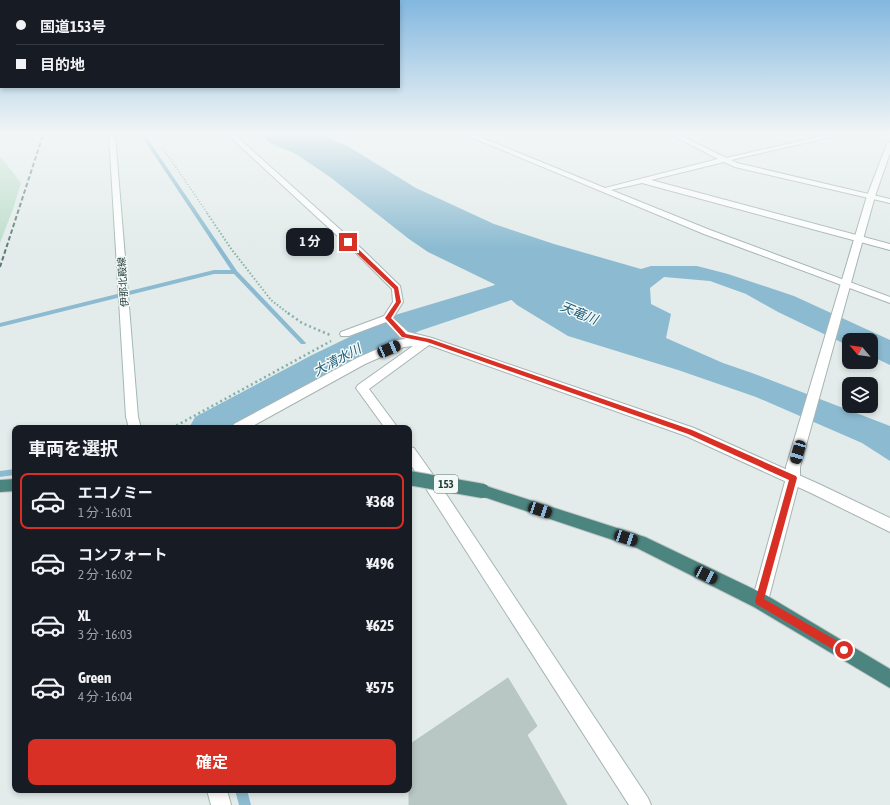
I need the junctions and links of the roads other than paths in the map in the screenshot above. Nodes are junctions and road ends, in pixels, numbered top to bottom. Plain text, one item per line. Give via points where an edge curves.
1 (115, 173) edge
2 (272, 173) edge
3 (561, 173) edge
4 (672, 173) edge
5 (768, 173) edge
6 (880, 173) edge
7 (641, 180) junction
8 (604, 190) junction
9 (871, 196) junction
10 (890, 201) edge
11 (859, 238) junction
12 (890, 247) edge
13 (845, 287) junction
14 (890, 300) edge
15 (388, 318) junction
16 (345, 334) road end
17 (428, 341) junction
18 (134, 425) edge
19 (244, 425) edge
20 (390, 425) edge
21 (412, 456) edge
22 (793, 473) junction
23 (412, 479) edge
24 (12, 485) edge
25 (0, 486) edge
26 (890, 525) edge
27 (760, 601) junction
28 (890, 679) edge
29 (218, 793) edge
30 (221, 805) edge
31 (641, 805) edge

1 - 18 street, 伊那北殿線
2 - 15 street via 397,288 398,302
3 - 8 street
4 - 7 street
5 - 9 street
6 - 9 street
7 - 8 street
7 - 11 street
8 - 13 street
9 - 10 street
9 - 11 street
11 - 12 street
11 - 13 street
13 - 14 street
13 - 22 street
15 - 16 street
15 - 17 street via 404,335
17 - 19 street via 402,343 361,361
17 - 20 street via 362,388
17 - 22 street via 690,432
21 - 31 street
22 - 26 street
22 - 27 street
23 - 27 highway, 153, bridge via 484,491 640,542
24 - 25 highway
27 - 28 highway, 153
29 - 30 street

